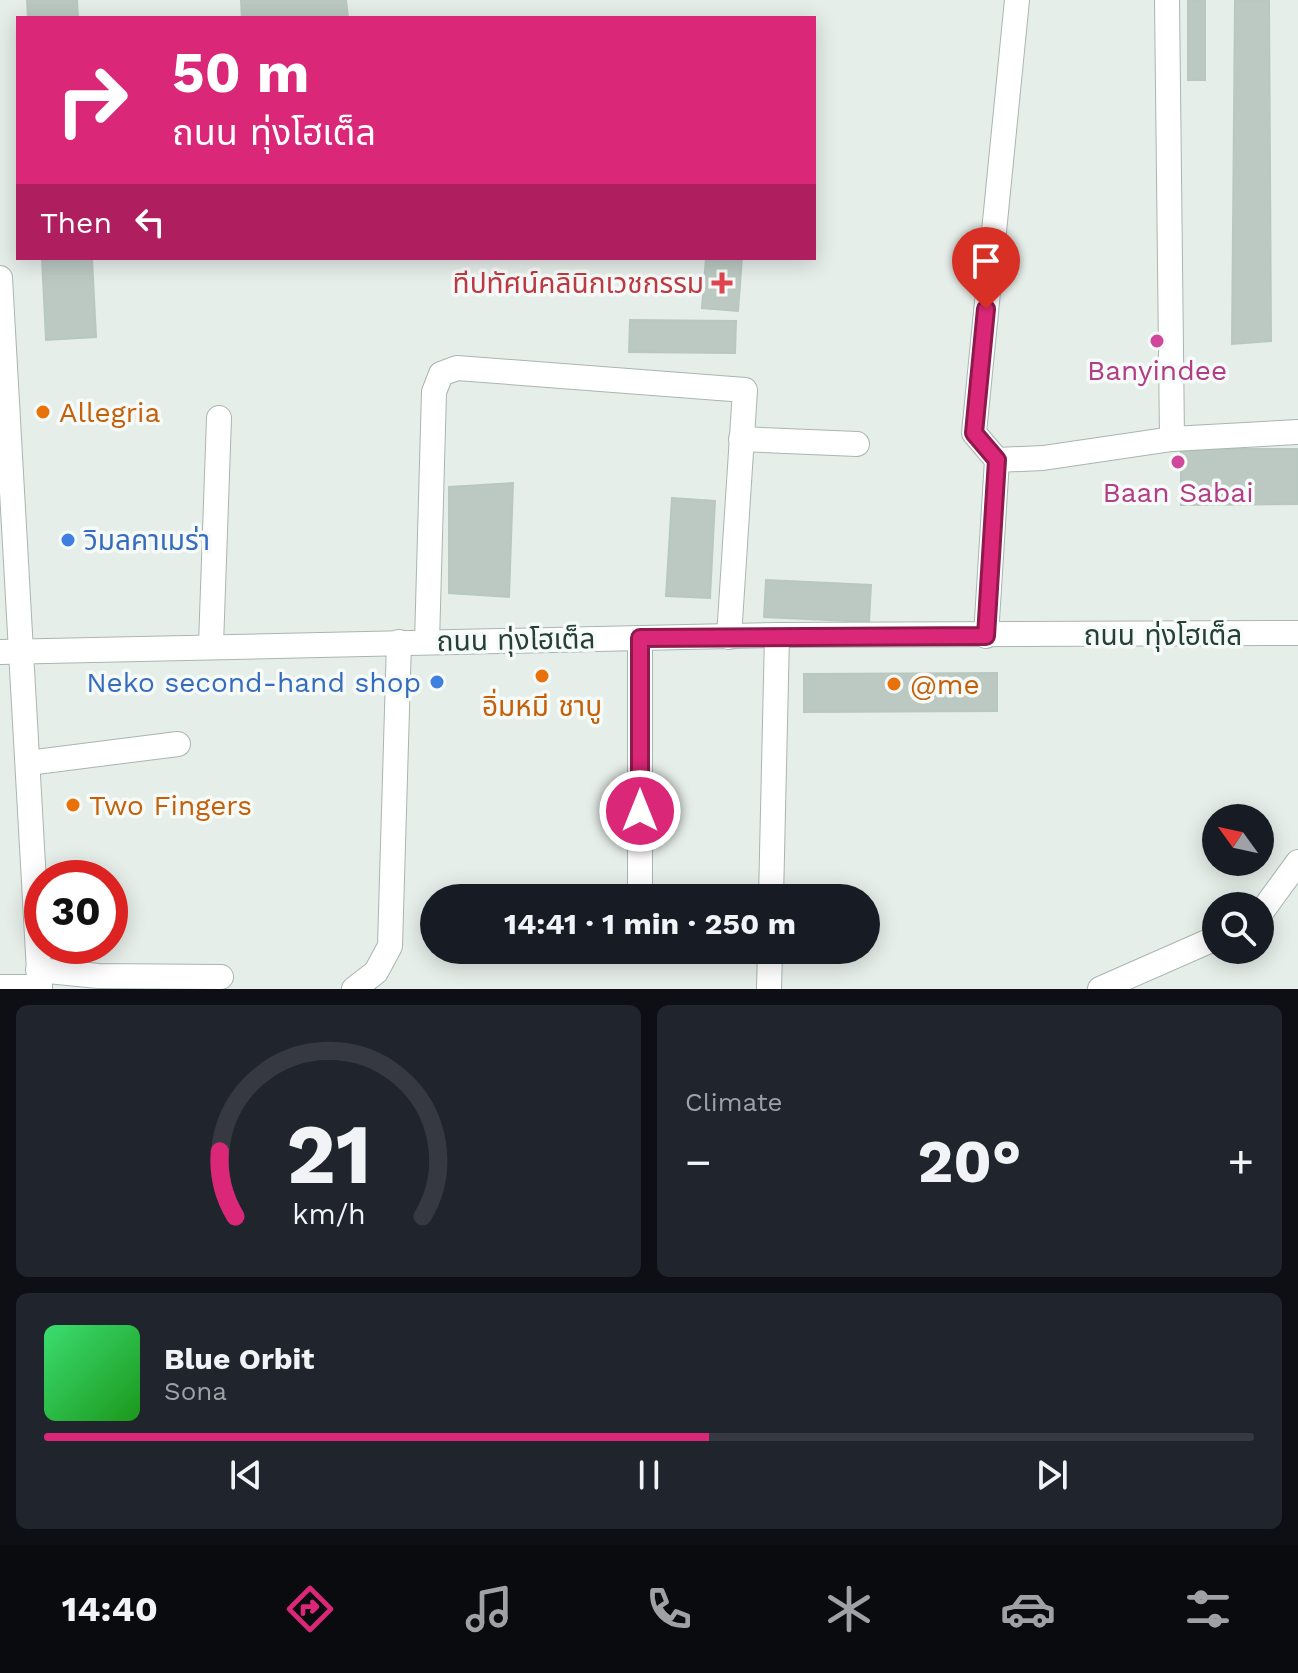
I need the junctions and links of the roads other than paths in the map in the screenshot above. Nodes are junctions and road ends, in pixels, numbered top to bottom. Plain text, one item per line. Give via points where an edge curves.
1 (1017, 0) edge
2 (1167, 0) edge
3 (0, 278) edge
4 (219, 418) dead end
5 (1298, 432) edge
6 (741, 439) junction
7 (1172, 439) junction
8 (857, 444) dead end
9 (997, 460) junction
10 (1298, 633) edge
11 (777, 635) junction
12 (986, 636) junction
13 (729, 637) junction
14 (640, 638) junction
15 (399, 642) junction
16 (427, 642) junction
17 (211, 645) junction
18 (10, 650) edge
19 (178, 744) dead end
20 (28, 763) junction
21 (1298, 862) edge
22 (640, 884) edge
23 (771, 884) edge
24 (1274, 895) edge
25 (1202, 944) edge
26 (770, 964) edge
27 (221, 977) dead end
28 (39, 982) edge
29 (0, 987) edge
30 (354, 989) edge
31 (769, 989) edge
32 (1100, 989) edge

1 - 9 street via 974,433
2 - 7 street
3 - 18 street
4 - 17 street
5 - 7 street
6 - 8 street
6 - 13 street
6 - 16 street via 745,390 457,368 441,374 434,392
7 - 9 street
9 - 12 street
10 - 12 street, ถนน ทุ่งโฮเต็ล
11 - 12 street, ถนน ทุ่งโฮเต็ล
11 - 13 street, ถนน ทุ่งโฮเต็ล
11 - 23 street
13 - 14 street, ถนน ทุ่งโฮเต็ล
14 - 16 street, ถนน ทุ่งโฮเต็ล
14 - 22 street
15 - 16 street, ถนน ทุ่งโฮเต็ล
15 - 17 street, ถนน ทุ่งโฮเต็ล
15 - 30 street via 390,946 376,972
17 - 18 street, ถนน ทุ่งโฮเต็ล
18 - 20 street
19 - 20 street
20 - 28 street
21 - 24 street
25 - 32 street
26 - 31 street
27 - 28 street via 98,976
28 - 29 street

